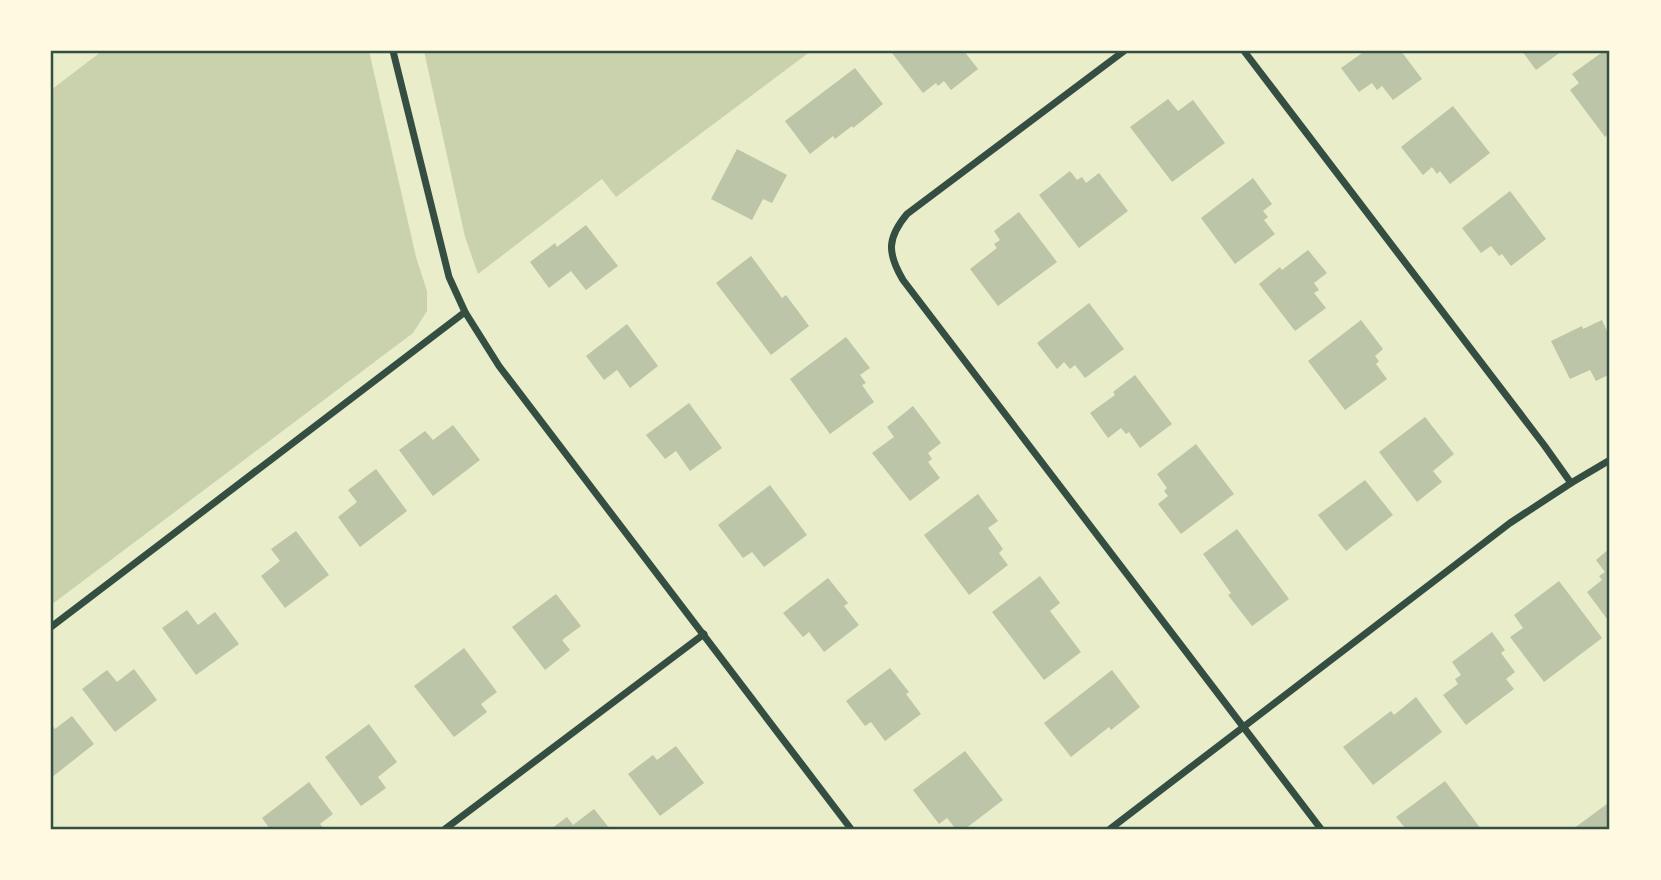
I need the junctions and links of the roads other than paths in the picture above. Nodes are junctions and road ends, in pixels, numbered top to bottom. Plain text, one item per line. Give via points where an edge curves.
1 (393, 51) edge
2 (1124, 51) edge
3 (1244, 51) edge
4 (465, 312) junction
5 (1610, 460) edge
6 (1571, 483) junction
7 (51, 627) edge
8 (704, 634) junction
9 (1244, 728) junction
10 (445, 829) edge
11 (851, 829) edge
12 (1110, 829) edge
13 (1321, 829) edge

1 - 4 street via 449,277
2 - 9 street via 915,207 895,231 891,251 903,280
3 - 6 street
4 - 7 street
4 - 8 street via 499,366
5 - 6 street
6 - 9 street via 1510,523
8 - 10 street
8 - 11 street
9 - 12 street
9 - 13 street

